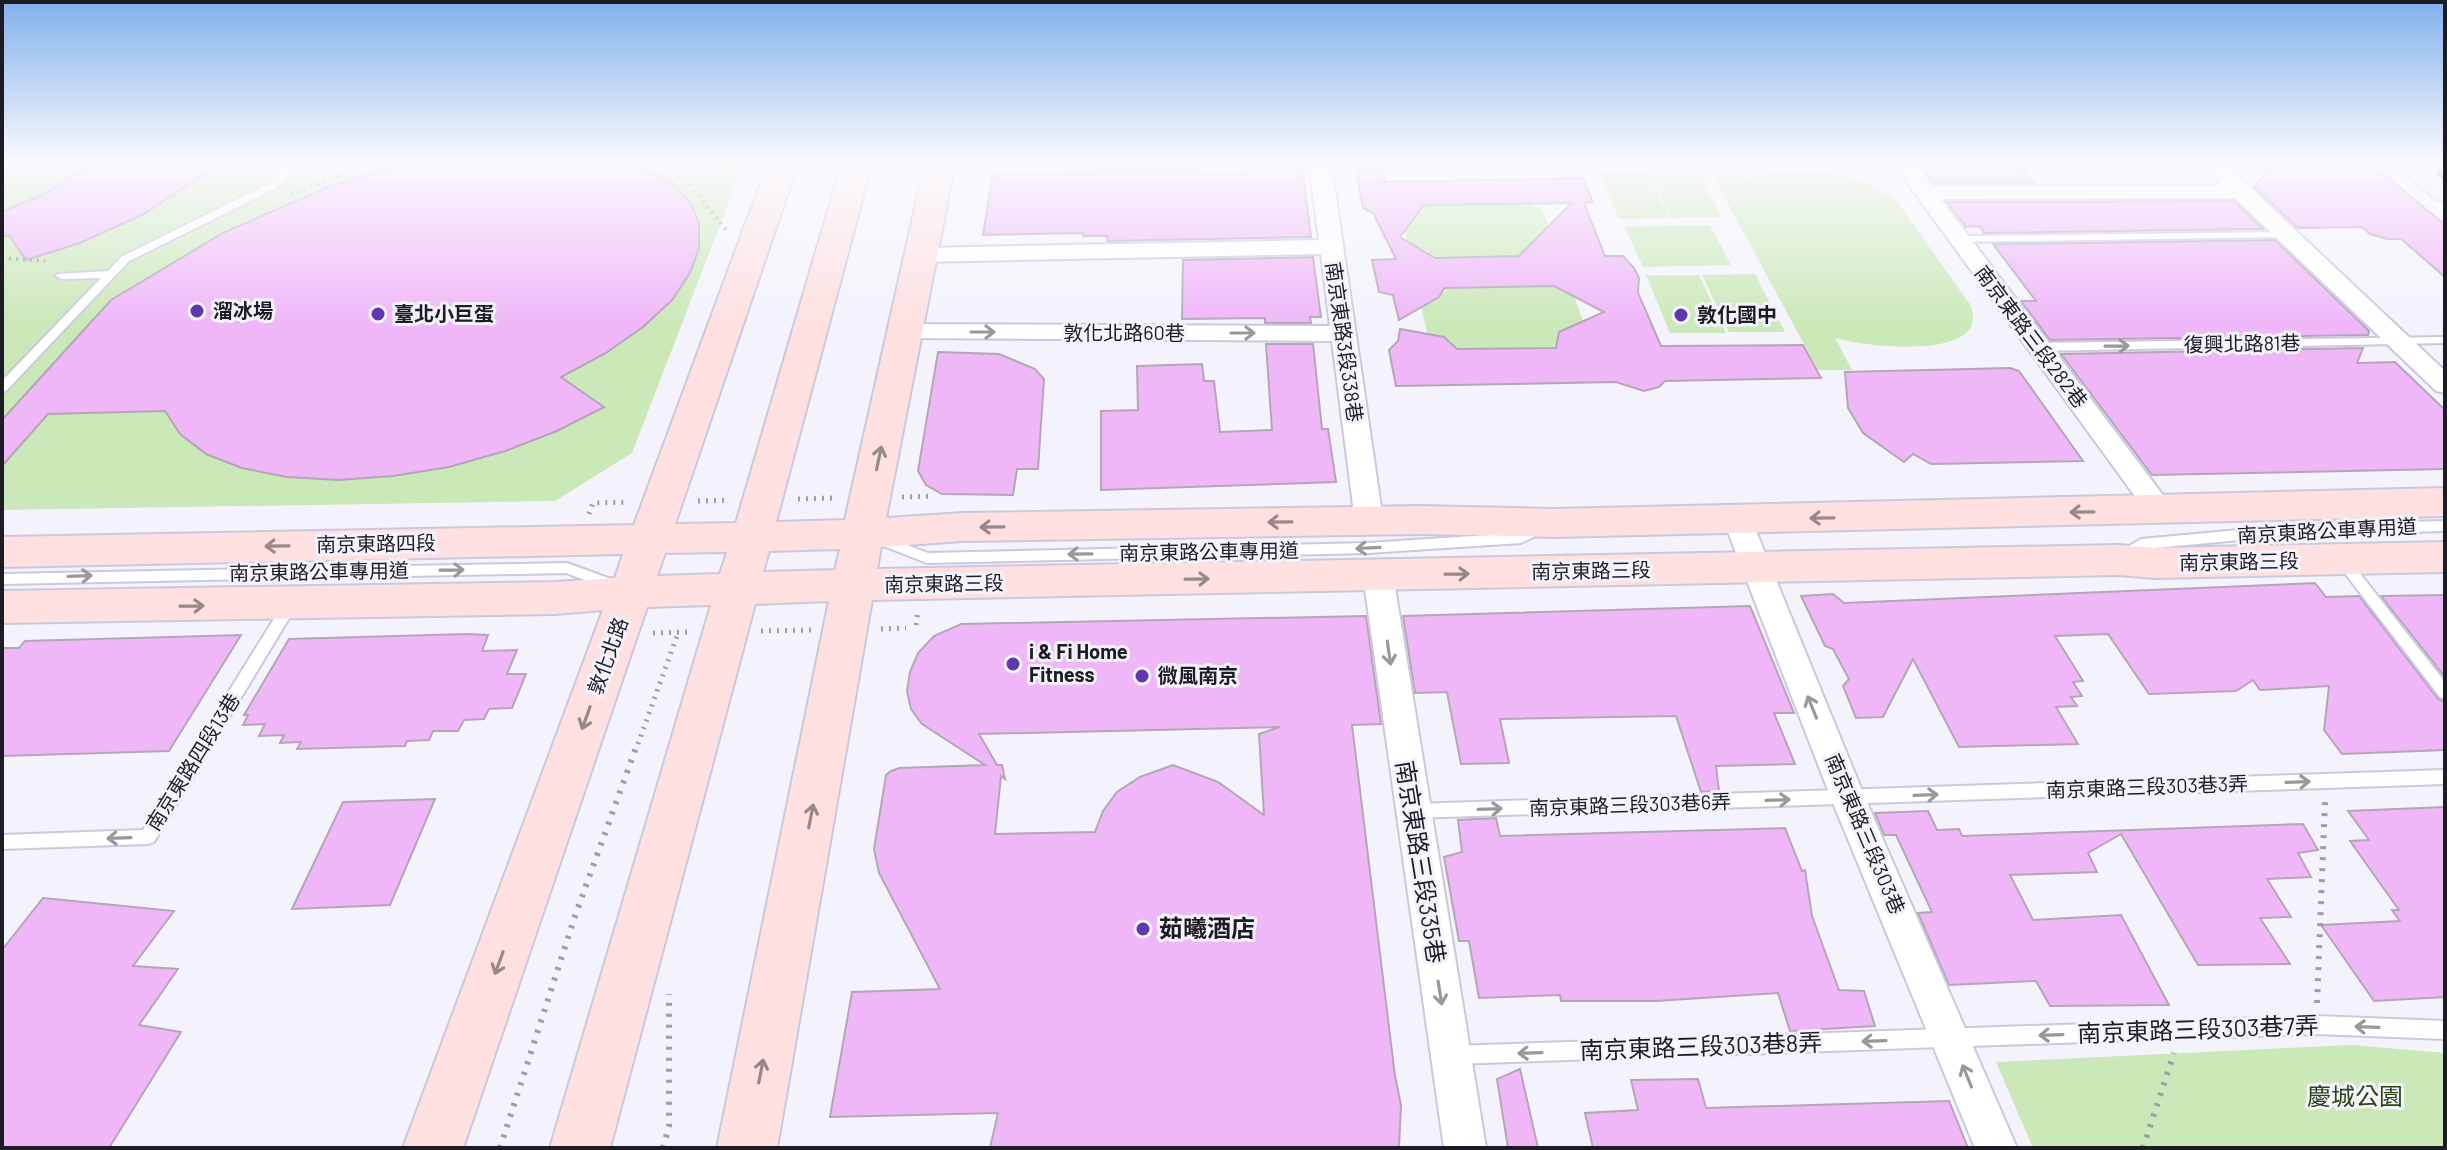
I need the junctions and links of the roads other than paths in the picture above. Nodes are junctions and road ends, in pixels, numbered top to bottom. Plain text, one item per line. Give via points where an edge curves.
1 (210, 217) edge
2 (764, 217) edge
3 (842, 217) edge
4 (929, 217) edge
5 (1327, 217) edge
6 (1942, 217) edge
7 (2267, 217) edge
8 (2287, 235) junction
9 (1959, 239) junction
10 (1331, 247) junction
11 (921, 255) junction
12 (110, 274) junction
13 (62, 276) dead end
14 (905, 331) junction
15 (1343, 334) junction
16 (2445, 340) edge
17 (2398, 341) junction
18 (2039, 347) junction
19 (2445, 385) edge
20 (2, 388) edge
21 (2445, 502) edge
22 (2160, 510) junction
23 (1737, 519) junction
24 (1369, 521) junction
25 (1554, 523) junction
26 (2445, 526) edge
27 (864, 534) junction
28 (751, 537) junction
29 (650, 538) junction
30 (2, 552) edge
31 (2445, 557) edge
32 (2341, 559) junction
33 (2118, 560) junction
34 (1755, 568) junction
35 (1378, 575) junction
36 (2, 579) edge
37 (855, 585) junction
38 (738, 589) junction
39 (631, 592) junction
40 (290, 604) junction
41 (2, 607) edge
42 (2445, 693) edge
43 (2445, 777) edge
44 (1848, 798) junction
45 (1412, 812) junction
46 (2, 842) edge
47 (2445, 1030) edge
48 (1952, 1038) junction
49 (1450, 1056) junction
50 (433, 1148) edge
51 (580, 1148) edge
52 (747, 1148) edge
53 (1465, 1148) edge
54 (1996, 1148) edge

1 - 12 lane via 125,259
2 - 29 main road, 敦化北路
3 - 28 main road
4 - 11 main road
5 - 10 street, 南京東路3段338巷
6 - 9 street, 南京東路三段282巷
7 - 8 street
8 - 9 lane
8 - 17 street
9 - 18 street, 南京東路三段282巷
10 - 11 street
10 - 15 street, 南京東路3段338巷
11 - 14 main road
12 - 13 lane
12 - 20 lane
14 -> 15 street, 敦化北路60巷
27 -> 14 main road
15 - 24 street, 南京東路3段338巷
16 - 17 lane, 復興北路81巷
18 -> 17 lane, 復興北路81巷
17 - 19 street
18 - 22 street, 南京東路三段282巷
21 - 22 main road
22 -> 23 main road
23 - 25 main road
23 - 34 street, 南京東路三段303巷
24 - 25 main road
24 -> 27 main road via 962,527
25 -> 27 lane, 南京東路公車專用道 via 1521,538 1368,548 927,558
26 - 33 lane, 南京東路公車專用道 via 2294,530 2141,544
27 - 28 main road
27 - 37 main road
28 - 29 main road, 南京東路四段
28 - 38 main road
29 -> 30 main road, 南京東路四段
29 - 39 main road, 敦化北路
31 - 32 main road, 南京東路三段
32 - 33 main road, 南京東路三段
32 - 42 lane
33 - 34 main road, 南京東路三段
35 -> 34 main road, 南京東路三段
44 -> 34 street, 南京東路三段303巷
37 -> 35 main road, 南京東路三段
35 -> 45 street, 南京東路三段335巷
36 -> 39 lane, 南京東路公車專用道 via 567,568
37 - 38 main road, 南京東路三段
52 -> 37 main road
38 - 39 main road
38 - 51 main road
39 - 40 main road
39 -> 50 main road, 敦化北路
41 -> 40 main road
40 -> 46 lane, 南京東路四段13巷 via 148,837
44 -> 43 lane, 南京東路三段303巷3弄
45 -> 44 lane, 南京東路三段303巷6弄
44 - 48 street, 南京東路三段303巷
45 -> 49 street, 南京東路三段335巷
47 -> 48 lane, 南京東路三段303巷7弄 via 2316,1025
48 -> 49 lane, 南京東路三段303巷8弄
54 -> 48 street, 南京東路三段303巷
49 - 53 street, 南京東路三段335巷

